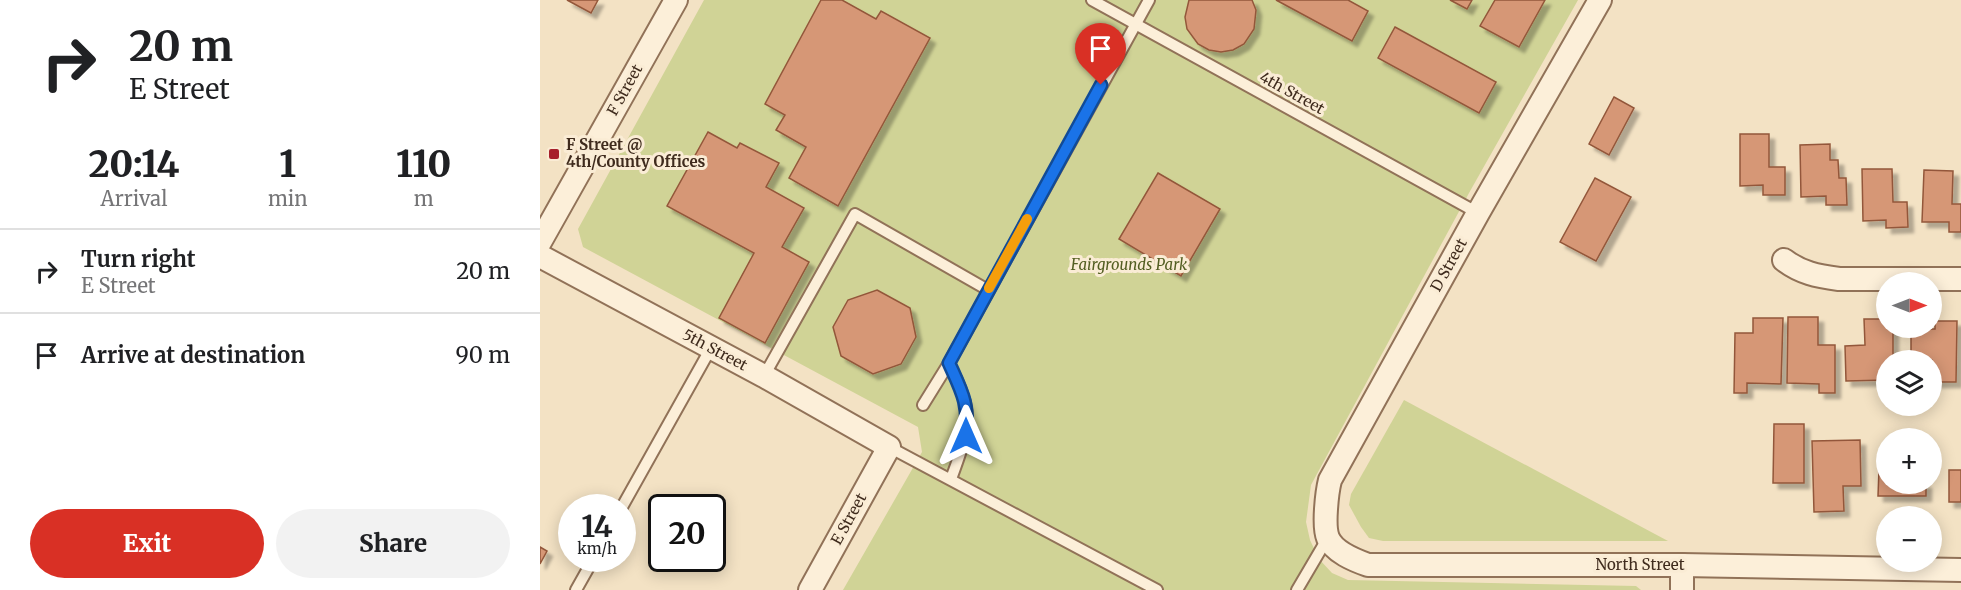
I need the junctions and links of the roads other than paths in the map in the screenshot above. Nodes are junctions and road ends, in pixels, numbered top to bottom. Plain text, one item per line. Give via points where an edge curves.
1 (675, 0) edge
2 (1092, 0) edge
3 (1149, 0) edge
4 (1600, 0) edge
5 (1136, 24) junction
6 (1478, 213) junction
7 (540, 242) edge
8 (540, 256) edge
9 (1784, 260) dead end
10 (1961, 279) edge
11 (988, 290) junction
12 (711, 348) junction
13 (949, 363) junction
14 (764, 376) junction
15 (923, 405) dead end
16 (889, 447) junction
17 (951, 479) junction
18 (629, 494) edge
19 (1328, 538) junction
20 (1682, 565) junction
21 (1961, 570) edge
22 (586, 572) edge
23 (576, 590) edge
24 (810, 590) edge
25 (1157, 590) edge
26 (1297, 590) edge
27 (1682, 590) edge

1 - 7 street, F Street
2 - 5 lane, 4th Street
3 - 5 lane
4 - 6 street, D Street
5 - 6 lane, 4th Street
5 - 11 lane
6 - 19 street, D Street via 1330,480 1326,498
8 - 12 street, 5th Street
9 - 10 street via 1806,274 1839,279
11 - 13 lane
11 - 14 lane via 855,214
12 - 14 street, 5th Street
12 - 18 lane
13 - 15 lane
13 - 17 lane via 968,417 966,436
14 - 16 street, 5th Street
16 - 17 lane
16 - 24 street, E Street
17 - 25 lane
19 - 20 street, North Street via 1339,550 1368,564
19 - 26 lane
20 - 21 street, North Street
20 - 27 street
22 - 23 lane

